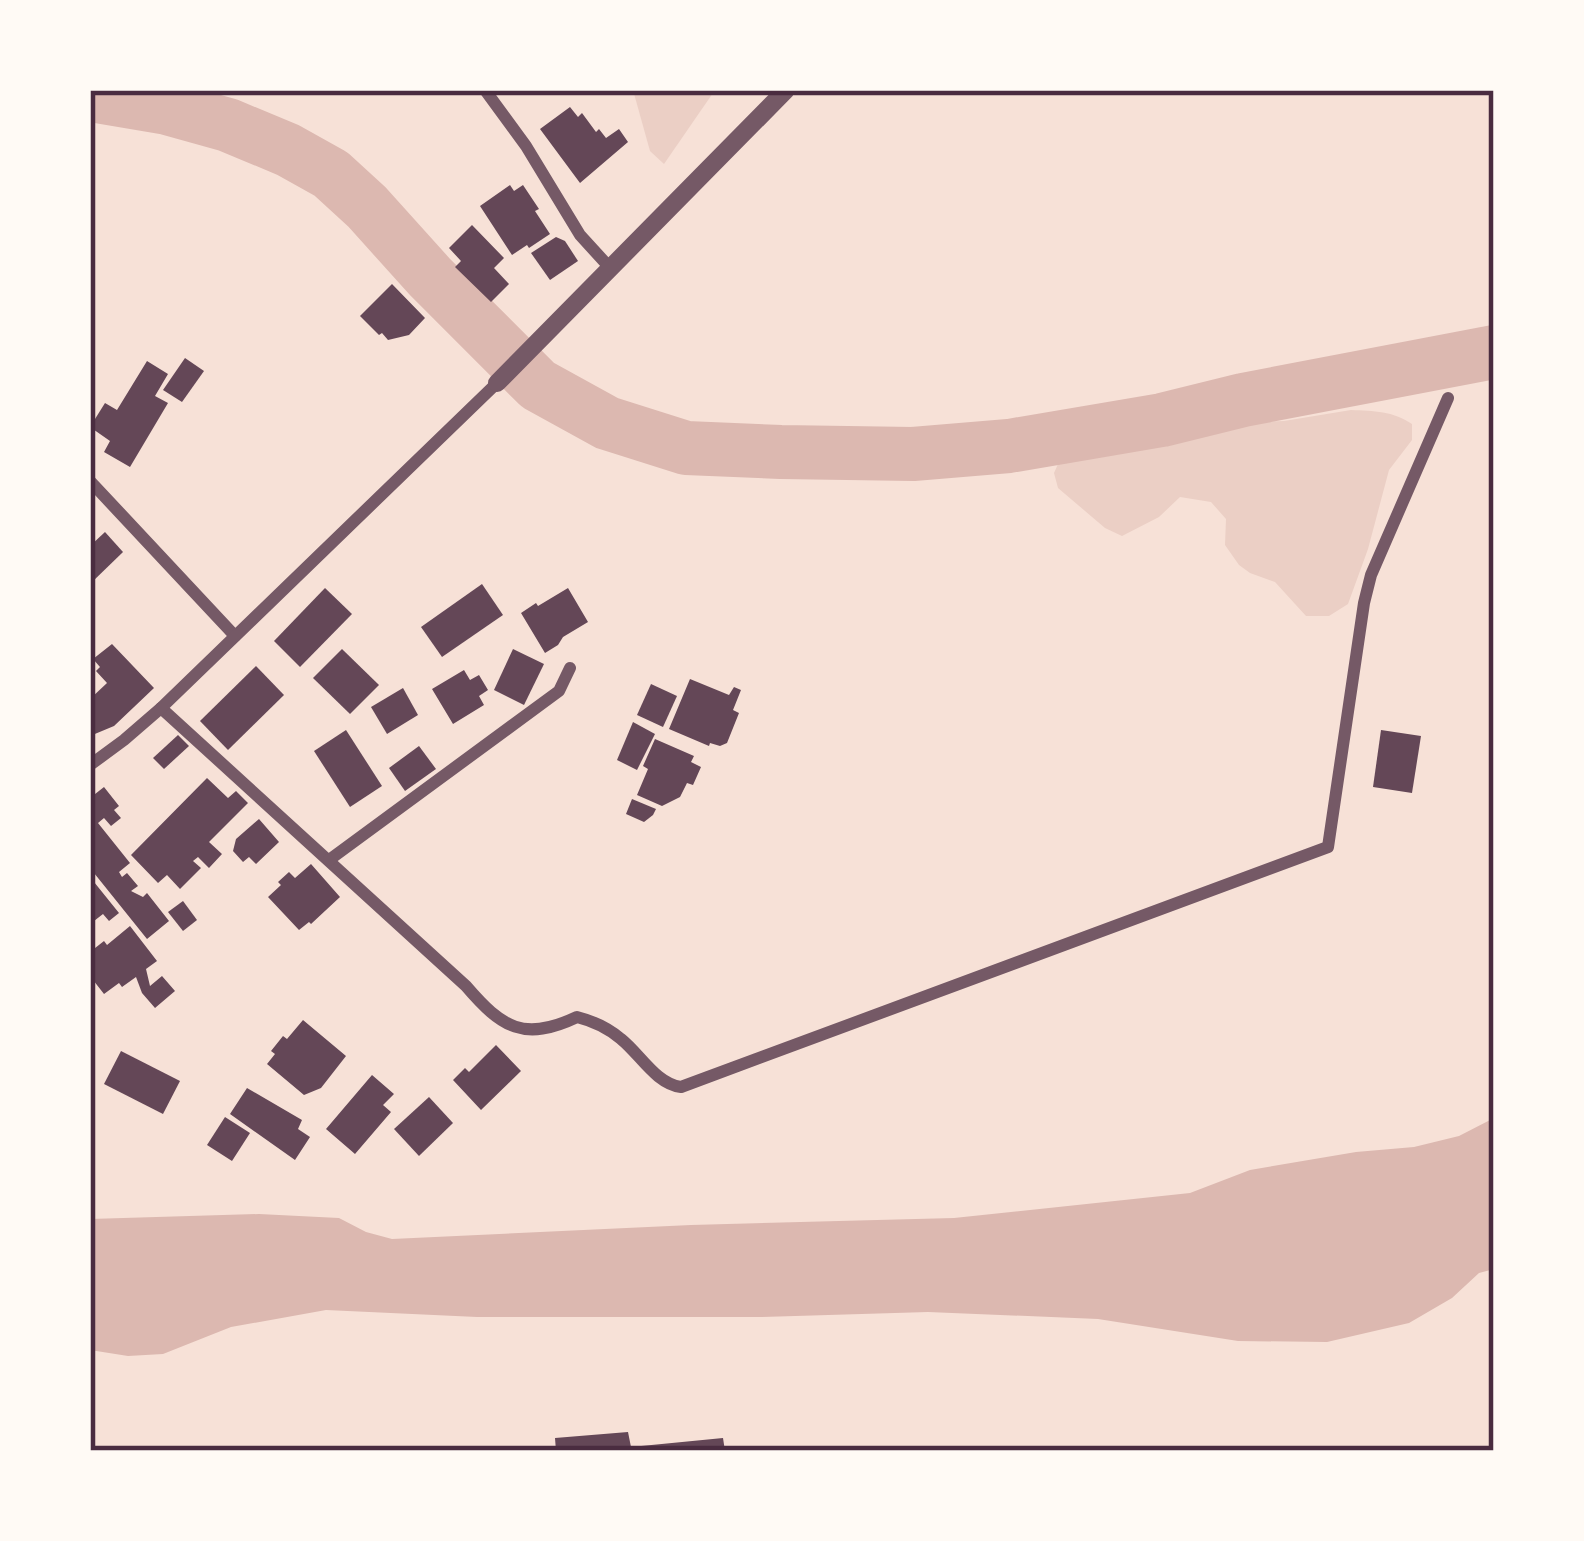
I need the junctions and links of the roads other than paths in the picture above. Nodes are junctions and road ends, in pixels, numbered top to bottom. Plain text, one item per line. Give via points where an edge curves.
1 (485, 90) edge
2 (786, 90) edge
3 (611, 269) junction
4 (497, 383) joint
5 (1448, 398) dead end
6 (90, 481) edge
7 (236, 635) junction
8 (570, 668) dead end
9 (161, 708) junction
10 (90, 765) edge
11 (328, 860) junction

1 - 3 street
2 - 3 street
3 - 4 street
4 - 7 street
5 - 11 street via 1371,575 1328,847 680,1087 594,1022 577,1017 531,1031 507,1023
6 - 7 street
7 - 9 street
8 - 11 street via 559,691
9 - 10 street
9 - 11 street

